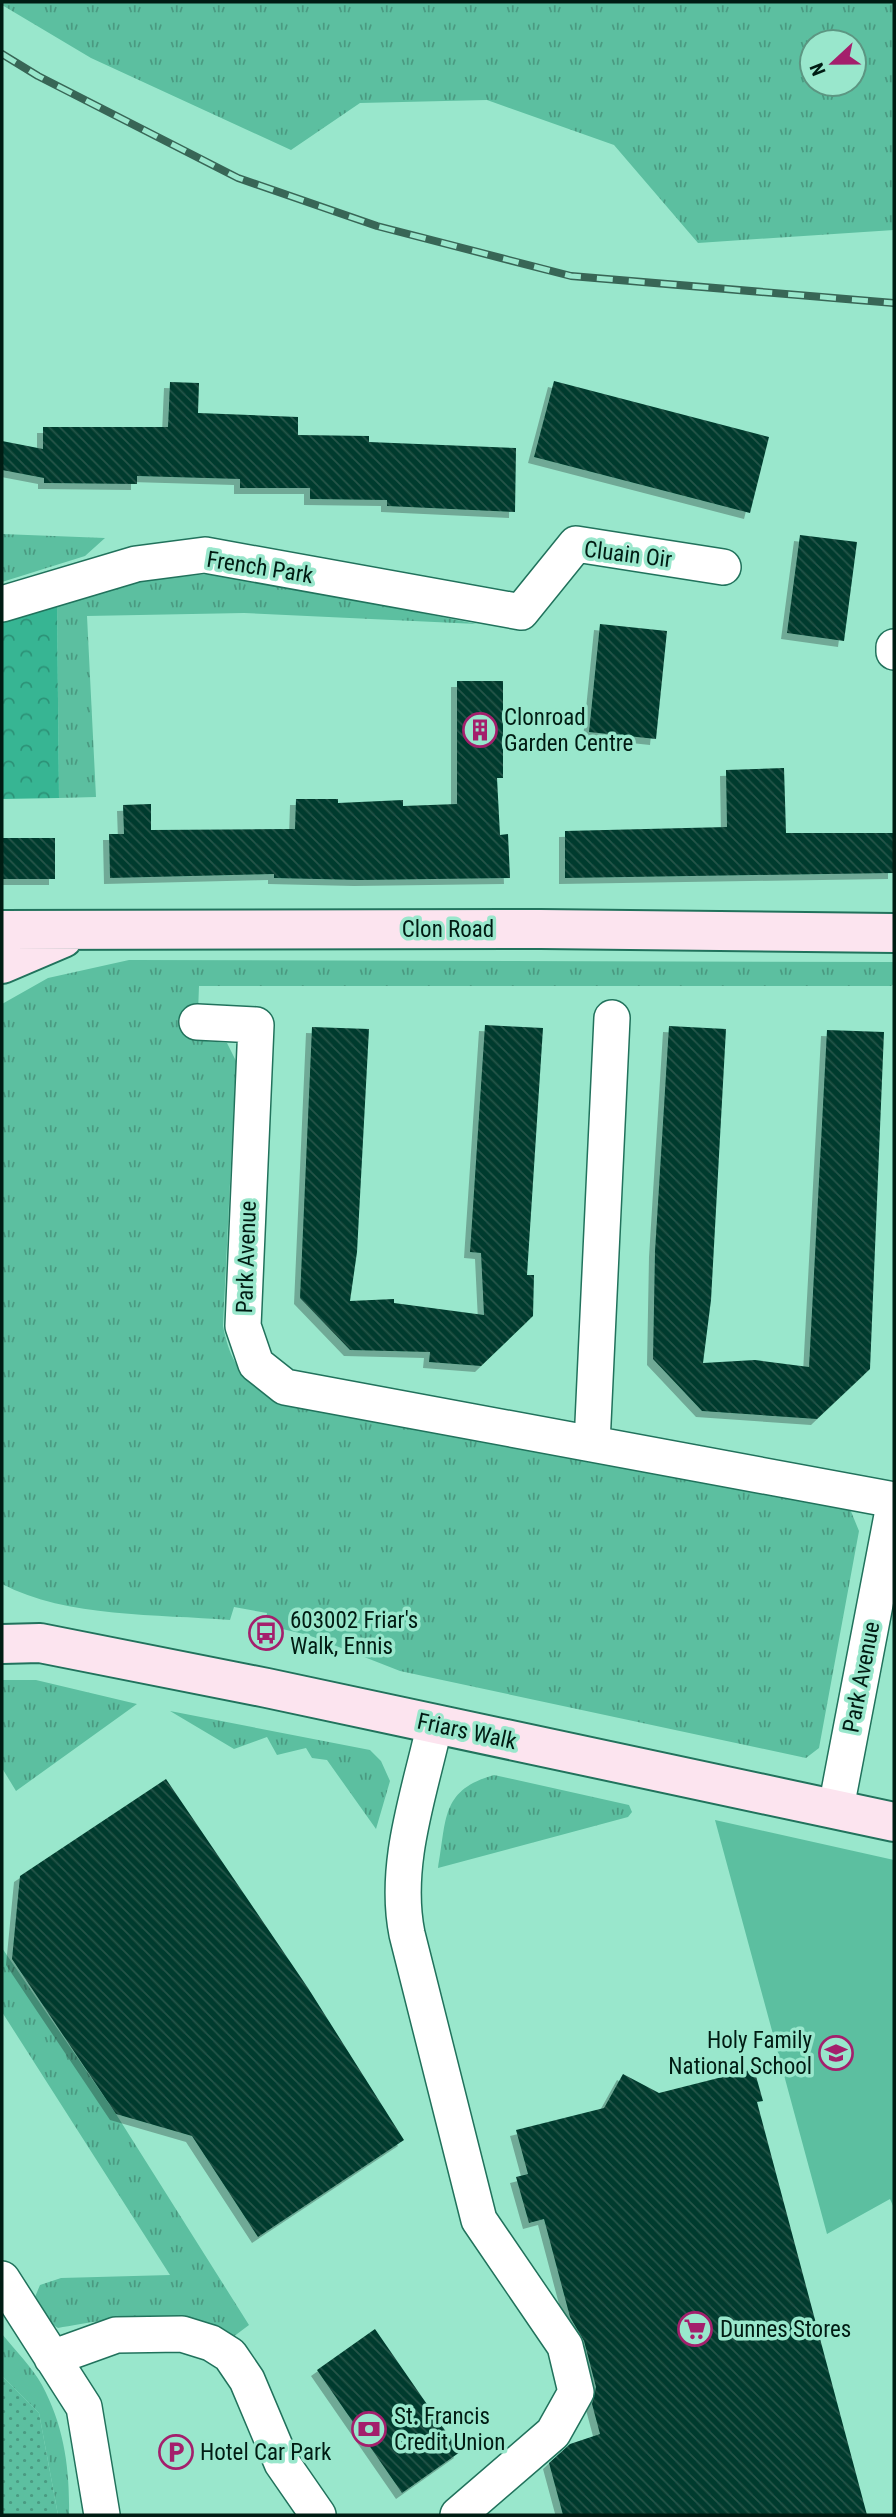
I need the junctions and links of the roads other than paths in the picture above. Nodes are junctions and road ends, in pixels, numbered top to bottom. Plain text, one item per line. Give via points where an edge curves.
1 (723, 567) dead end
2 (2, 604) edge
3 (521, 612) joint
4 (2, 930) edge
5 (84, 930) junction
6 (894, 933) edge
7 (2, 964) edge
8 (612, 1018) dead end
9 (197, 1022) dead end
10 (592, 1444) junction
11 (894, 1502) edge
12 (2, 1624) edge
13 (40, 1643) junction
14 (2, 1644) edge
15 (435, 1723) junction
16 (836, 1808) junction
17 (894, 1822) edge
18 (2, 2279) edge
19 (52, 2358) junction
20 (102, 2515) edge
21 (318, 2515) edge
22 (458, 2515) edge

1 - 3 street, Cluain Oir via 576,544
2 - 3 street, French Park via 136,564 205,555
4 - 5 street, Clon Road
5 - 6 street, Clon Road
5 - 7 street
8 - 10 street
9 - 10 street, Park Avenue via 256,1026 243,1326 256,1364 285,1387
10 - 11 street, Park Avenue
11 - 16 street, Park Avenue
12 - 13 street, Friars Walk
13 - 14 street, Friars Walk
13 - 15 street, Friars Walk
15 - 16 street, Friars Walk
15 - 22 street via 402,1873 401,1904 407,1934 479,2220 565,2346 576,2392 553,2433
16 - 17 street, Friars Walk
18 - 19 street
19 - 20 street via 84,2407
19 - 21 street via 116,2335 182,2334 211,2343 230,2355 247,2380 282,2463

